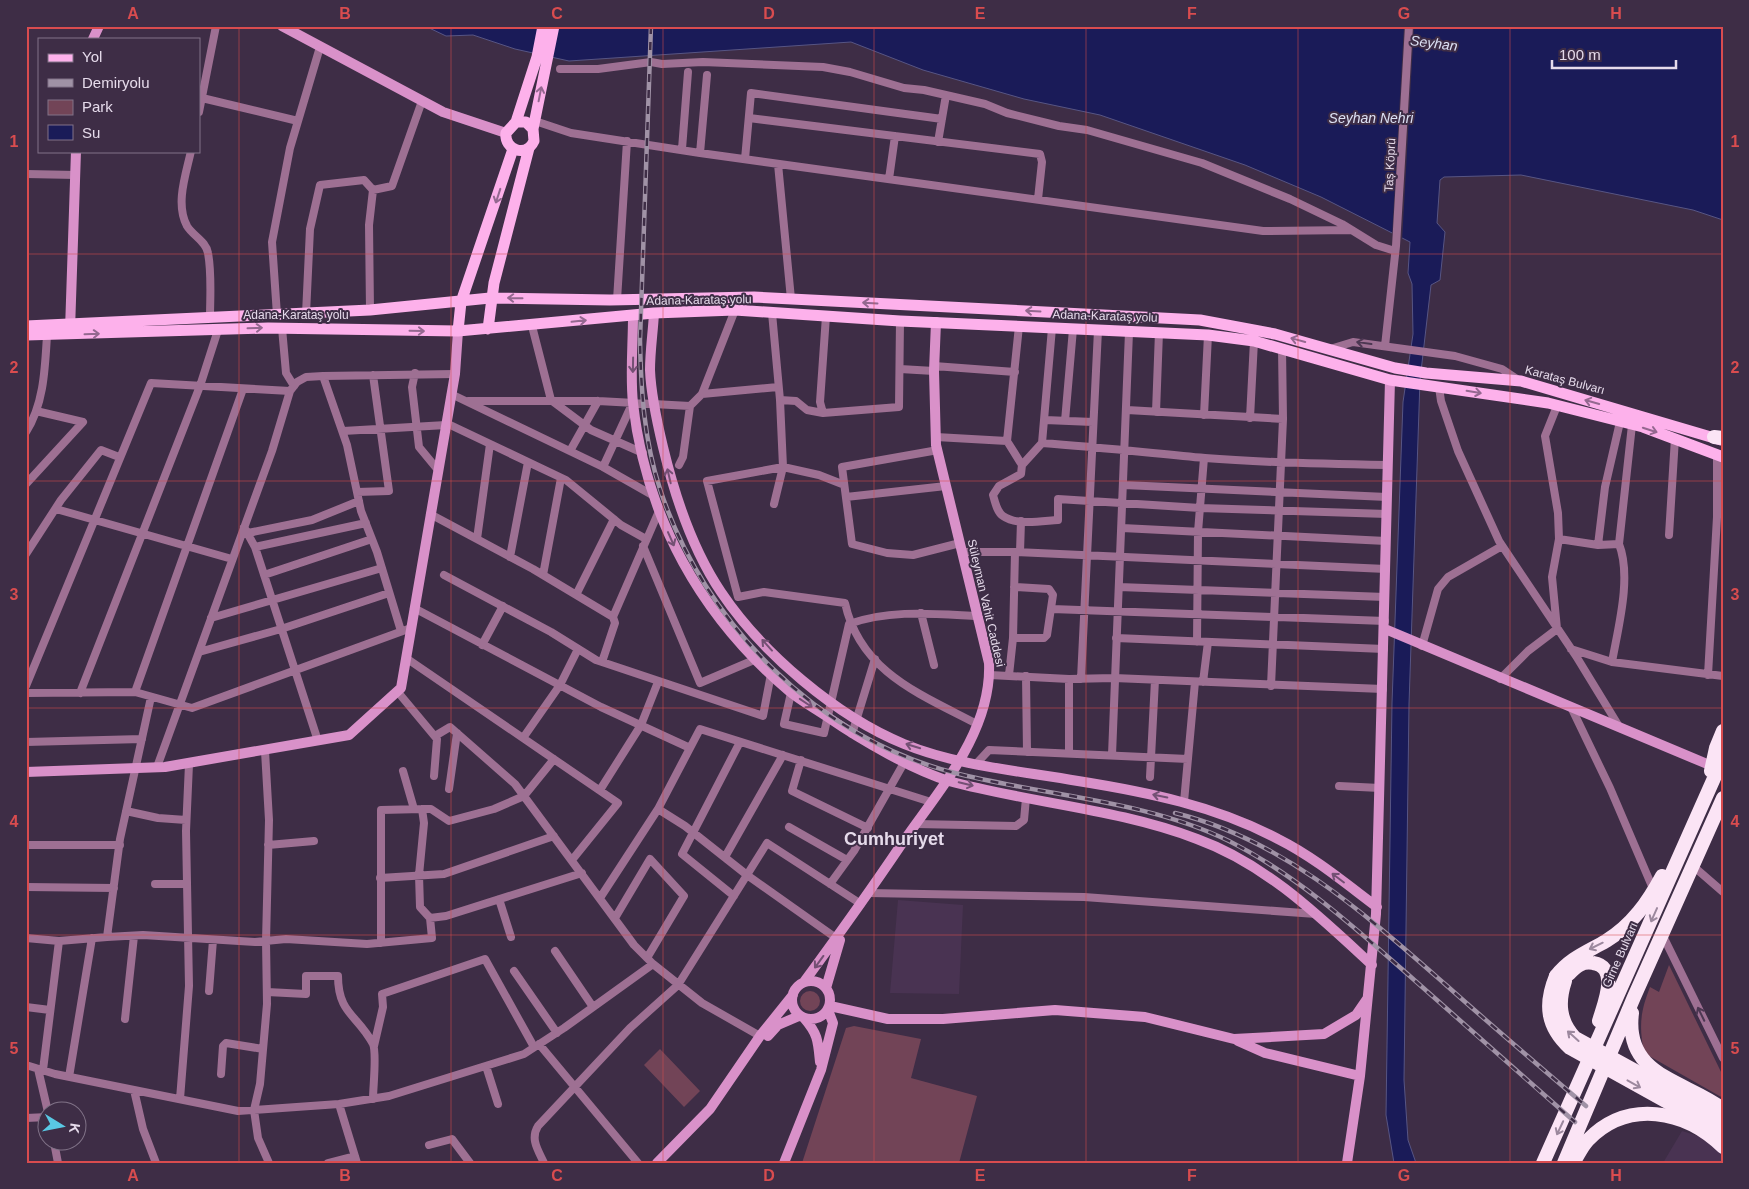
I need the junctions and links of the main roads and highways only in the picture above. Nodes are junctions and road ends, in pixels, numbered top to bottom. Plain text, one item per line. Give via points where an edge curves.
1 (99, 26) edge
2 (282, 26) edge
3 (543, 26) edge
4 (554, 26) edge
5 (93, 38) edge
6 (542, 58) junction
7 (516, 122) junction
8 (534, 125) junction
9 (506, 132) junction
10 (529, 148) junction
11 (513, 150) junction
12 (76, 152) edge
13 (490, 298) junction
14 (461, 302) junction
15 (654, 313) junction
16 (632, 316) junction
17 (936, 322) junction
18 (26, 326) edge
19 (70, 329) junction
20 (488, 329) junction
21 (458, 332) junction
22 (26, 335) edge
23 (1395, 368) joint
24 (1426, 379) junction
25 (1394, 380) junction
26 (1720, 438) edge
27 (1720, 456) edge
28 (1386, 627) junction
29 (1723, 731) edge
30 (960, 760) junction
31 (1717, 762) edge
32 (26, 772) edge
33 (947, 780) junction
34 (1723, 798) edge
35 (1701, 809) junction
36 (1723, 811) edge
37 (1706, 837) junction
38 (1376, 907) junction
39 (855, 913) junction
40 (1372, 965) junction
41 (1560, 978) junction
42 (804, 982) junction
43 (826, 988) junction
44 (793, 995) junction
45 (1369, 997) junction
46 (1634, 997) junction
47 (829, 1008) junction
48 (802, 1017) junction
49 (1234, 1039) junction
50 (744, 1060) junction
51 (821, 1070) junction
52 (1360, 1076) junction
53 (1573, 1098) junction
54 (1723, 1109) edge
55 (1723, 1119) edge
56 (1723, 1133) edge
57 (1723, 1147) edge
58 (657, 1163) edge
59 (784, 1163) edge
60 (1347, 1163) edge
61 (1543, 1163) edge
62 (1564, 1163) edge
63 (1573, 1163) edge

1 - 5 main road
2 - 9 main road via 443,112
3 - 6 main road
4 - 6 main road
6 - 7 main road
8 -> 6 main road
7 - 8 main road
7 - 9 main road
8 - 10 main road via 535,137
9 - 11 main road via 507,142
10 - 11 main road
10 - 13 main road
11 -> 14 main road
12 - 19 main road
13 - 14 main road, Adana-Karataş yolu
13 - 20 main road
23 -> 13 main road, Adana-Karataş yolu via 1275,334 1200,320 790,299
14 - 19 main road, Adana-Karataş yolu
14 - 21 main road
15 - 16 main road, Adana-Karataş yolu
15 - 17 main road, Adana-Karataş yolu via 735,310
30 -> 15 main road via 906,745 832,703 783,663 721,591 690,533 672,488 650,370
20 -> 16 main road, Adana-Karataş yolu
16 -> 33 main road via 633,402 643,453 659,511 683,566 715,613 754,660 791,693 852,734
17 - 25 main road, Adana-Karataş yolu via 1208,335 1254,341
17 - 30 main road, Süleyman Vahit Caddesi via 936,437 990,675 984,707
18 - 19 main road, Adana-Karataş yolu
19 -> 21 main road, Adana-Karataş yolu via 282,328
19 - 22 main road, Adana-Karataş yolu via 47,335
20 - 21 main road, Adana-Karataş yolu
21 - 32 main road via 455,374 401,688 349,735 189,764
23 - 24 main road, Karataş Bulvarı
24 - 25 main road, Karataş Bulvarı
26 -> 24 main road, Karataş Bulvarı via 1521,382
24 -> 27 main road, Karataş Bulvarı via 1439,387 1557,406 1632,425
25 - 28 main road via 1387,465
28 - 31 main road via 1421,646 1620,730
28 - 38 main road
29 - 31 highway via 1716,748
30 - 33 main road, Süleyman Vahit Caddesi
38 -> 30 main road via 1322,866 1278,839 1225,816 1184,802 1110,786
31 - 35 highway
33 - 39 main road, Süleyman Vahit Caddesi
33 -> 40 main road via 1147,824 1198,839 1265,873
34 - 37 highway
35 -> 41 highway via 1640,913 1606,941 1572,958
35 -> 53 highway, Girne Bulvarı
36 - 37 highway
37 - 46 highway
38 - 40 main road
39 -> 42 main road
39 - 43 main road via 836,947
40 - 45 main road
41 - 53 highway via 1576,966 1591,962 1607,970 1609,980
55 -> 41 highway, bridge via 1575,1038 1562,1019
41 -> 56 highway, bridge via 1550,990 1548,1004 1558,1037 1582,1056
42 - 43 main road via 816,982
42 - 44 main road
43 - 47 main road
44 - 48 main road via 793,1006
44 - 50 main road
45 - 49 main road via 1356,1015 1324,1034
45 - 52 main road
46 - 54 highway via 1630,1031 1643,1060 1662,1076
46 - 62 highway
47 - 48 main road via 820,1018
47 - 49 main road via 888,1018 943,1019 1055,1010 1145,1017
47 - 51 main road via 833,1023
48 - 50 main road via 778,1025
48 - 51 main road via 815,1031
49 - 52 main road via 1265,1054
50 - 58 main road via 710,1108
51 - 59 main road
52 - 60 main road
53 -> 61 highway, Girne Bulvarı
57 - 63 highway via 1713,1137 1660,1113 1634,1114 1612,1123 1588,1140

